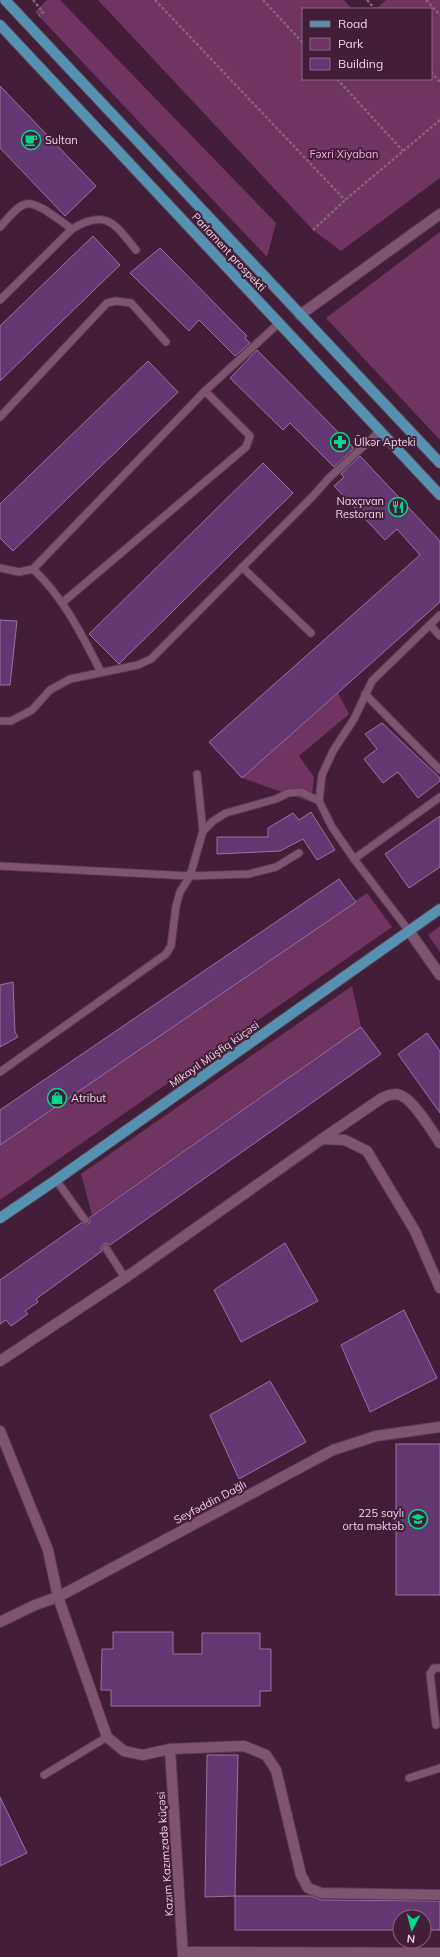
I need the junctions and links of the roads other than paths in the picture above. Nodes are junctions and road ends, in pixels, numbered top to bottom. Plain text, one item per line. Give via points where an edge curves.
1 (5, 0) edge
2 (0, 25) edge
3 (440, 214) edge
4 (0, 227) edge
5 (72, 229) junction
6 (136, 250) dead end
7 (0, 300) edge
8 (300, 315) junction
9 (279, 323) junction
10 (166, 342) dead end
11 (205, 391) junction
12 (0, 417) edge
13 (380, 431) junction
14 (440, 463) edge
15 (440, 495) edge
16 (242, 567) junction
17 (0, 568) edge
18 (33, 570) junction
19 (62, 603) junction
20 (440, 615) edge
21 (430, 625) junction
22 (310, 633) dead end
23 (440, 636) edge
24 (100, 672) junction
25 (365, 694) junction
26 (0, 721) edge
27 (440, 770) edge
28 (197, 774) dead end
29 (440, 797) edge
30 (319, 801) junction
31 (203, 831) junction
32 (299, 853) dead end
33 (354, 859) junction
34 (0, 866) edge
35 (190, 876) junction
36 (440, 908) edge
37 (409, 931) junction
38 (440, 975) edge
39 (0, 1072) edge
40 (322, 1139) junction
41 (440, 1143) edge
42 (56, 1180) junction
43 (0, 1218) edge
44 (85, 1220) dead end
45 (106, 1248) dead end
46 (125, 1278) junction
47 (440, 1288) edge
48 (0, 1361) edge
49 (440, 1427) edge
50 (0, 1431) edge
51 (58, 1597) junction
52 (0, 1622) edge
53 (440, 1668) edge
54 (436, 1725) dead end
55 (107, 1737) junction
56 (170, 1749) junction
57 (440, 1768) edge
58 (44, 1775) dead end
59 (409, 1778) dead end
60 (440, 1895) edge
61 (440, 1953) edge
62 (183, 1955) edge
63 (241, 1955) edge

1 - 8 main road, Parlament prospekti
2 - 9 main road, Parlament prospekti
3 - 8 street
4 - 5 lane via 25,204 36,204
5 - 6 lane via 90,219 115,224
5 - 7 lane
8 - 14 main road, Parlament prospekti
9 - 11 lane
9 - 13 main road, Parlament prospekti
10 - 12 lane via 131,303 107,303
11 - 18 lane
11 - 19 lane via 250,436 246,447
13 - 15 main road, Parlament prospekti
13 - 16 lane via 329,478
16 - 22 lane
16 - 24 lane via 151,659 138,665
17 - 18 lane via 19,572
18 - 19 lane via 48,584
19 - 24 lane via 76,624
20 - 21 lane
21 - 23 lane
21 - 25 lane via 372,681
24 - 26 lane via 70,679 50,690 32,710 11,721
25 - 27 lane
25 - 30 lane via 354,719 333,751 322,775
28 - 31 lane
29 - 33 lane
30 - 31 lane via 301,792 288,793 276,800 226,813
30 - 33 lane via 332,827
31 - 35 lane
32 - 35 lane via 276,867 249,874
33 - 37 lane
34 - 35 lane
35 - 39 lane via 180,892 171,946 166,954
36 - 37 main road, Mikayıl Müşfiq küçəsi
37 - 38 street
37 - 42 main road, Mikayıl Müşfiq küçəsi
40 - 41 street via 382,1098 399,1095 409,1101
40 - 46 street
40 - 47 street via 345,1140 367,1151 415,1231
42 - 43 main road, Mikayıl Müşfiq küçəsi
42 - 44 lane
45 - 46 lane
46 - 48 street
49 - 51 street, Seyfəddin Dağlı via 376,1436 333,1450
50 - 51 street via 48,1550
51 - 52 street, Seyfəddin Dağlı
51 - 55 street
53 - 54 lane via 434,1668 430,1674
55 - 56 street via 124,1751 143,1755
55 - 58 lane
56 - 60 street via 244,1746 266,1755 276,1770 301,1875 308,1888 321,1894
56 - 62 street, Kazım Kazımzadə küçəsi
57 - 59 lane
61 - 63 street
62 - 63 street

